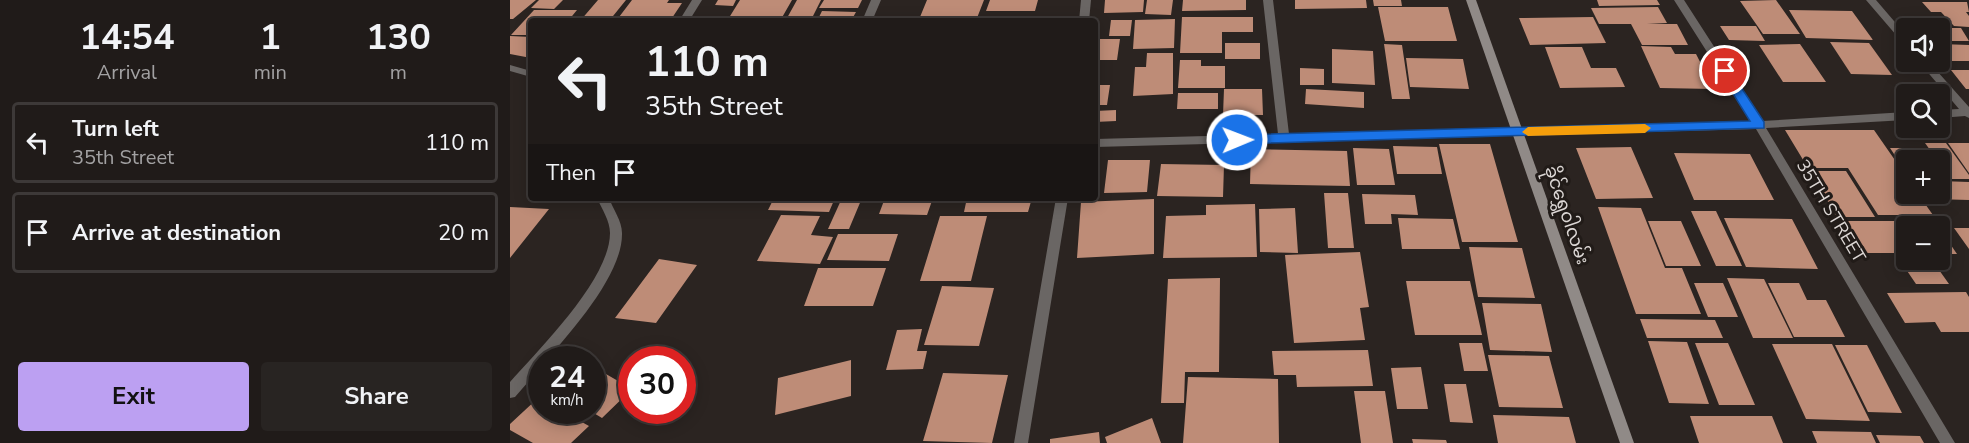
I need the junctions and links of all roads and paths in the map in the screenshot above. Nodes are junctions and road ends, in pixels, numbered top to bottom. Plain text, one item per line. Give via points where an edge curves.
1 (697, 0) edge
2 (876, 0) edge
3 (1086, 0) edge
4 (1268, 0) edge
5 (1471, 0) edge
6 (1679, 0) edge
7 (1871, 0) edge
8 (686, 18) edge
9 (868, 18) edge
10 (1084, 18) edge
11 (1896, 29) edge
12 (510, 68) edge
13 (1933, 72) edge
14 (528, 73) edge
15 (1969, 113) edge
16 (1950, 114) edge
17 (1896, 117) edge
18 (1759, 125) junction
19 (1519, 132) junction
20 (1284, 139) junction
21 (1098, 143) edge
22 (608, 201) edge
23 (1061, 201) edge
24 (510, 392) edge
25 (1021, 443) edge
26 (1628, 443) edge
27 (1948, 443) edge

1 - 8 street
2 - 9 street
3 - 10 street
4 - 20 street
5 - 19 street, ခိုင်ရွှေဝါလမ်း
6 - 18 street, 35TH STREET
7 - 11 street
12 - 14 street
13 - 15 street
15 - 16 street
17 - 18 street
18 - 19 street
18 - 27 street, 35TH STREET
19 - 20 street
19 - 26 street, ခိုင်ရွှေဝါလမ်း
20 - 21 street
22 - 24 street via 616,234 608,265 582,307
23 - 25 street

